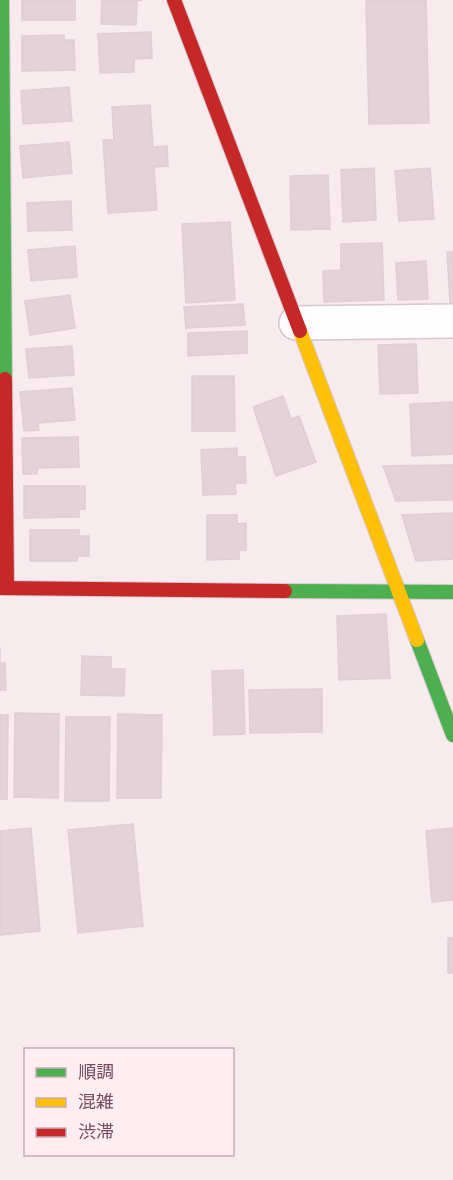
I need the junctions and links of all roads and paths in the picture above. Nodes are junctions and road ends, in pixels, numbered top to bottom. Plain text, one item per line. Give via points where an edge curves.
1 (2, 0) edge
2 (174, 0) edge
3 (453, 321) edge
4 (296, 323) junction
5 (3, 587) edge
6 (397, 591) junction
7 (453, 592) edge
8 (453, 735) edge

1 - 5 street
2 - 4 street
3 - 4 street
4 - 6 street
5 - 6 street
6 - 7 street
6 - 8 street

